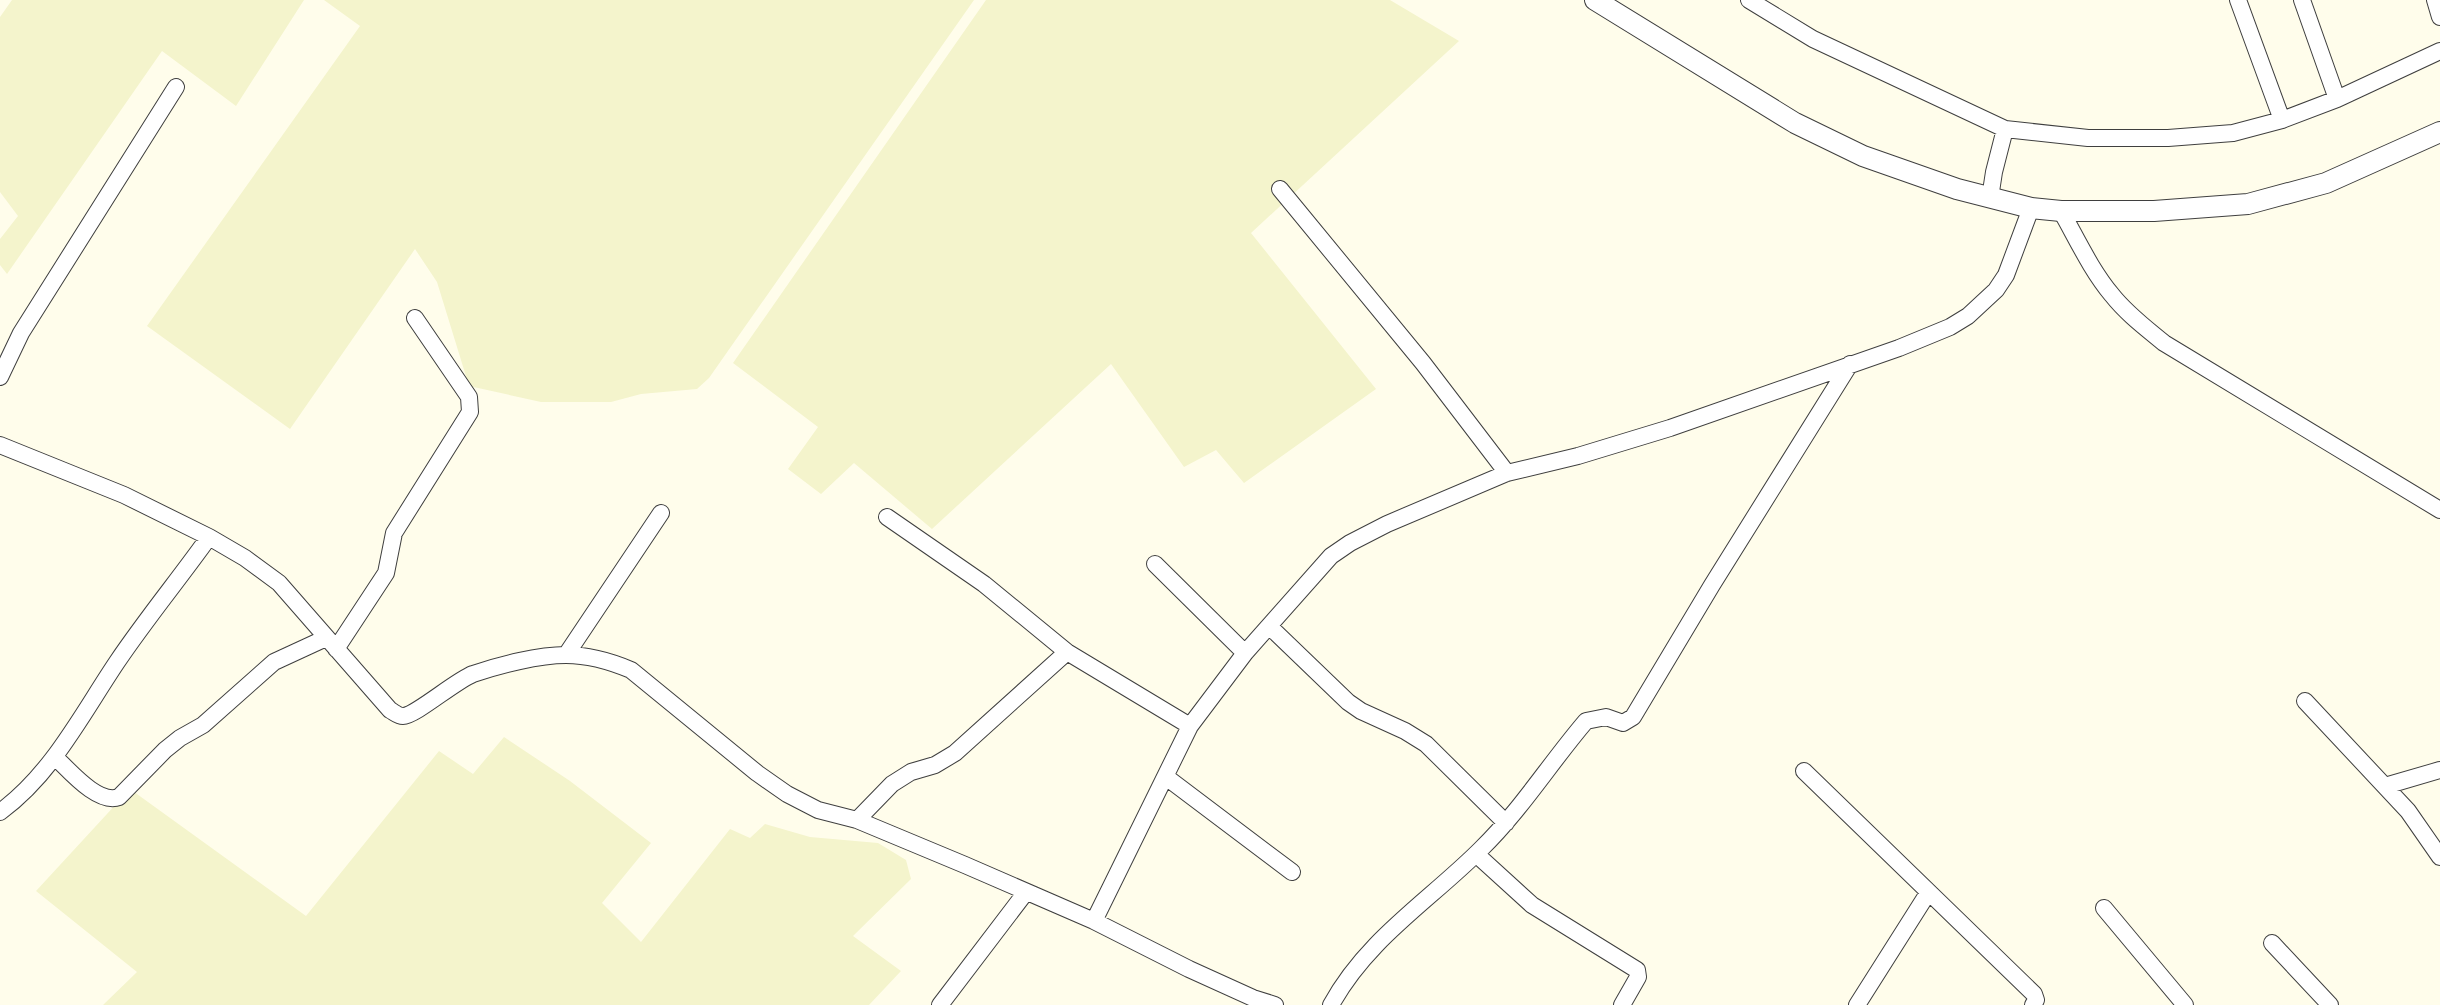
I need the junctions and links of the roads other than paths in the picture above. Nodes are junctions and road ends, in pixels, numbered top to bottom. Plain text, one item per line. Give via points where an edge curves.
1 (1595, 0) edge
2 (1749, 0) edge
3 (2238, 0) edge
4 (2302, 0) edge
5 (2435, 0) edge
6 (2440, 17) edge
7 (2440, 51) edge
8 (176, 87) dead end
9 (2337, 100) junction
10 (2282, 120) junction
11 (2005, 129) junction
12 (2440, 132) edge
13 (1280, 189) dead end
14 (1990, 198) junction
15 (2031, 208) junction
16 (2061, 211) junction
17 (416, 318) dead end
18 (1850, 364) junction
19 (0, 378) edge
20 (0, 445) edge
21 (1507, 473) junction
22 (2440, 510) edge
23 (661, 513) dead end
24 (887, 517) dead end
25 (209, 537) junction
26 (1155, 564) dead end
27 (1269, 626) junction
28 (331, 643) junction
29 (1067, 652) junction
30 (1245, 653) junction
31 (566, 655) junction
32 (2305, 701) dead end
33 (1190, 726) junction
34 (55, 757) junction
35 (2440, 770) edge
36 (1804, 772) dead end
37 (1166, 777) junction
38 (2385, 786) junction
39 (0, 812) edge
40 (857, 820) junction
41 (1506, 823) junction
42 (2438, 850) edge
43 (1476, 854) junction
44 (1292, 872) dead end
45 (1026, 892) junction
46 (1928, 894) junction
47 (2104, 908) dead end
48 (1094, 921) junction
49 (2272, 943) dead end
50 (940, 1005) edge
51 (1275, 1005) edge
52 (1330, 1005) edge
53 (1622, 1005) edge
54 (1857, 1005) edge
55 (2033, 1005) edge
56 (2185, 1005) edge
57 (2330, 1005) edge

1 - 14 street via 1795,124 1885,165
2 - 11 street via 1813,39
3 - 10 street
4 - 9 street
5 - 6 street
7 - 9 street
8 - 19 street via 21,333
9 - 10 street
10 - 11 street via 2233,133 2168,138 2088,138
11 - 14 street
12 - 16 street via 2326,183 2248,204 2154,211
13 - 21 street via 1423,363
14 - 15 street
15 - 16 street
15 - 18 street via 2006,275 1982,304 1950,327
16 - 22 street via 2097,275 2112,295 2131,316 2164,343
17 - 28 street via 469,397 470,412 394,533 386,574
18 - 21 street via 1670,428 1578,456
18 - 41 street via 1633,717 1623,722 1606,717 1586,721
20 - 25 street via 124,495
21 - 27 street via 1387,524 1350,543 1317,570
23 - 31 street
24 - 29 street via 984,584
25 - 28 street via 245,558 279,583
25 - 34 street via 118,660
26 - 30 street
27 - 30 street
27 - 41 street via 1348,702 1426,744
28 - 31 street via 390,710 403,716 412,714 452,685 473,674 522,661
28 - 34 street via 274,662 203,725 165,750 119,797 100,795
29 - 33 street
29 - 40 street via 955,753 935,765 910,772 892,784
30 - 33 street
31 - 40 street via 602,660 631,670 757,773 787,794 818,810
32 - 38 street
33 - 37 street
34 - 39 street via 28,788
35 - 38 street
36 - 46 street
37 - 44 street
37 - 48 street
38 - 42 street
40 - 45 street
41 - 43 street
43 - 52 street via 1374,944 1352,969
43 - 53 street via 1532,905 1637,970 1638,977
45 - 48 street
45 - 50 street
46 - 54 street
46 - 55 street via 2034,994 2036,1000
47 - 56 street
48 - 51 street via 1189,969 1253,998
49 - 57 street

